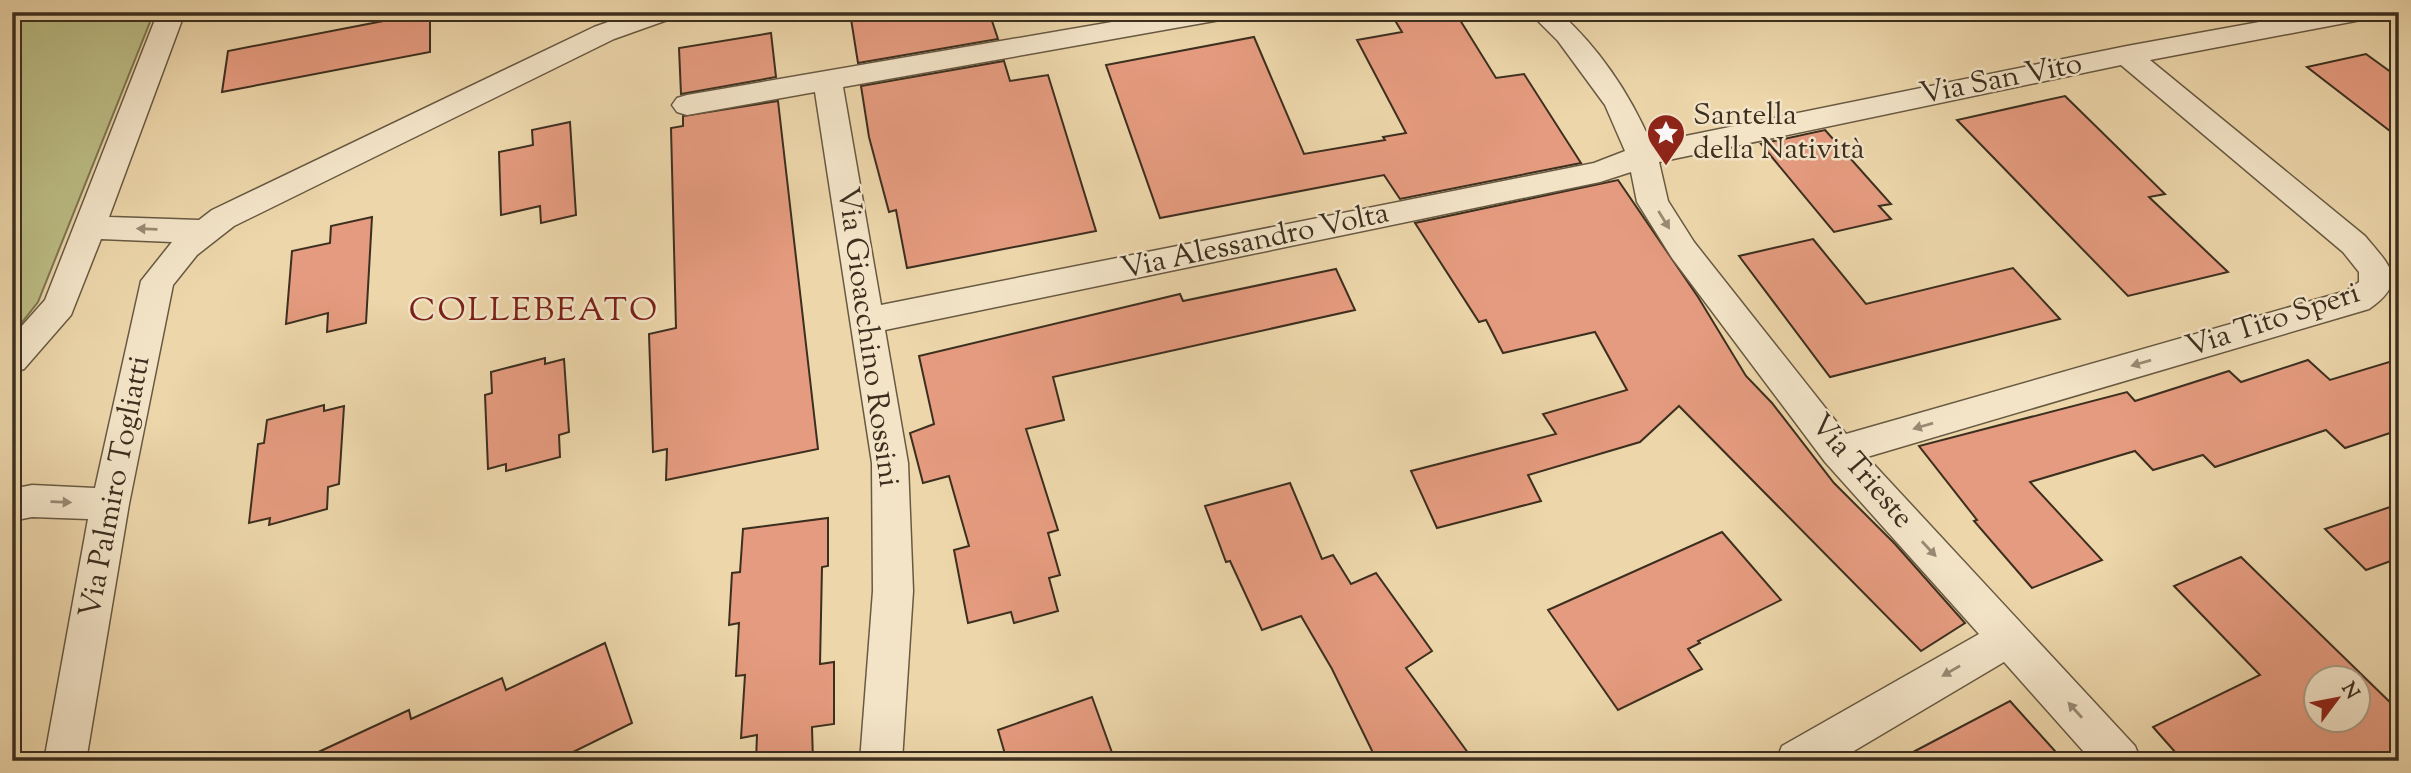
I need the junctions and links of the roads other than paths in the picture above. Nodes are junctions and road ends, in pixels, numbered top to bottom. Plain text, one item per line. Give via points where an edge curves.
1 (172, 12) edge
2 (663, 12) edge
3 (1220, 12) edge
4 (1542, 12) edge
5 (2361, 12) edge
6 (2127, 55) junction
7 (828, 81) junction
8 (687, 105) dead end
9 (1642, 156) junction
10 (88, 227) junction
11 (205, 232) junction
12 (866, 321) junction
13 (12, 360) edge
14 (1838, 451) junction
15 (110, 504) junction
16 (12, 505) edge
17 (2010, 637) junction
18 (65, 761) edge
19 (881, 761) edge
20 (1797, 761) edge
21 (2120, 761) edge

1 - 10 street
2 - 11 street, Via Palmiro Togliatti via 604,33 273,191
3 - 7 street
4 - 9 street, Via Trieste via 1568,35 1619,103
5 - 6 street, Via San Vito
6 - 9 street, Via San Vito
6 -> 14 street, Via Tito Speri via 2354,244 2375,270 2375,288 2357,300
7 - 8 street
7 - 12 street, Via Gioacchino Rossini
9 - 12 street, Via Alessandro Volta via 1600,172
9 -> 14 street, Via Trieste via 1653,202 1683,250
11 -> 10 street
10 - 13 street via 59,306
11 - 15 street, Via Palmiro Togliatti via 158,281
12 - 19 street, Via Gioacchino Rossini via 890,463 892,591
14 -> 17 street, Via Trieste
16 -> 15 street via 32,501
15 - 18 street, Via Palmiro Togliatti
17 -> 20 street
21 -> 17 street, Via Trieste

